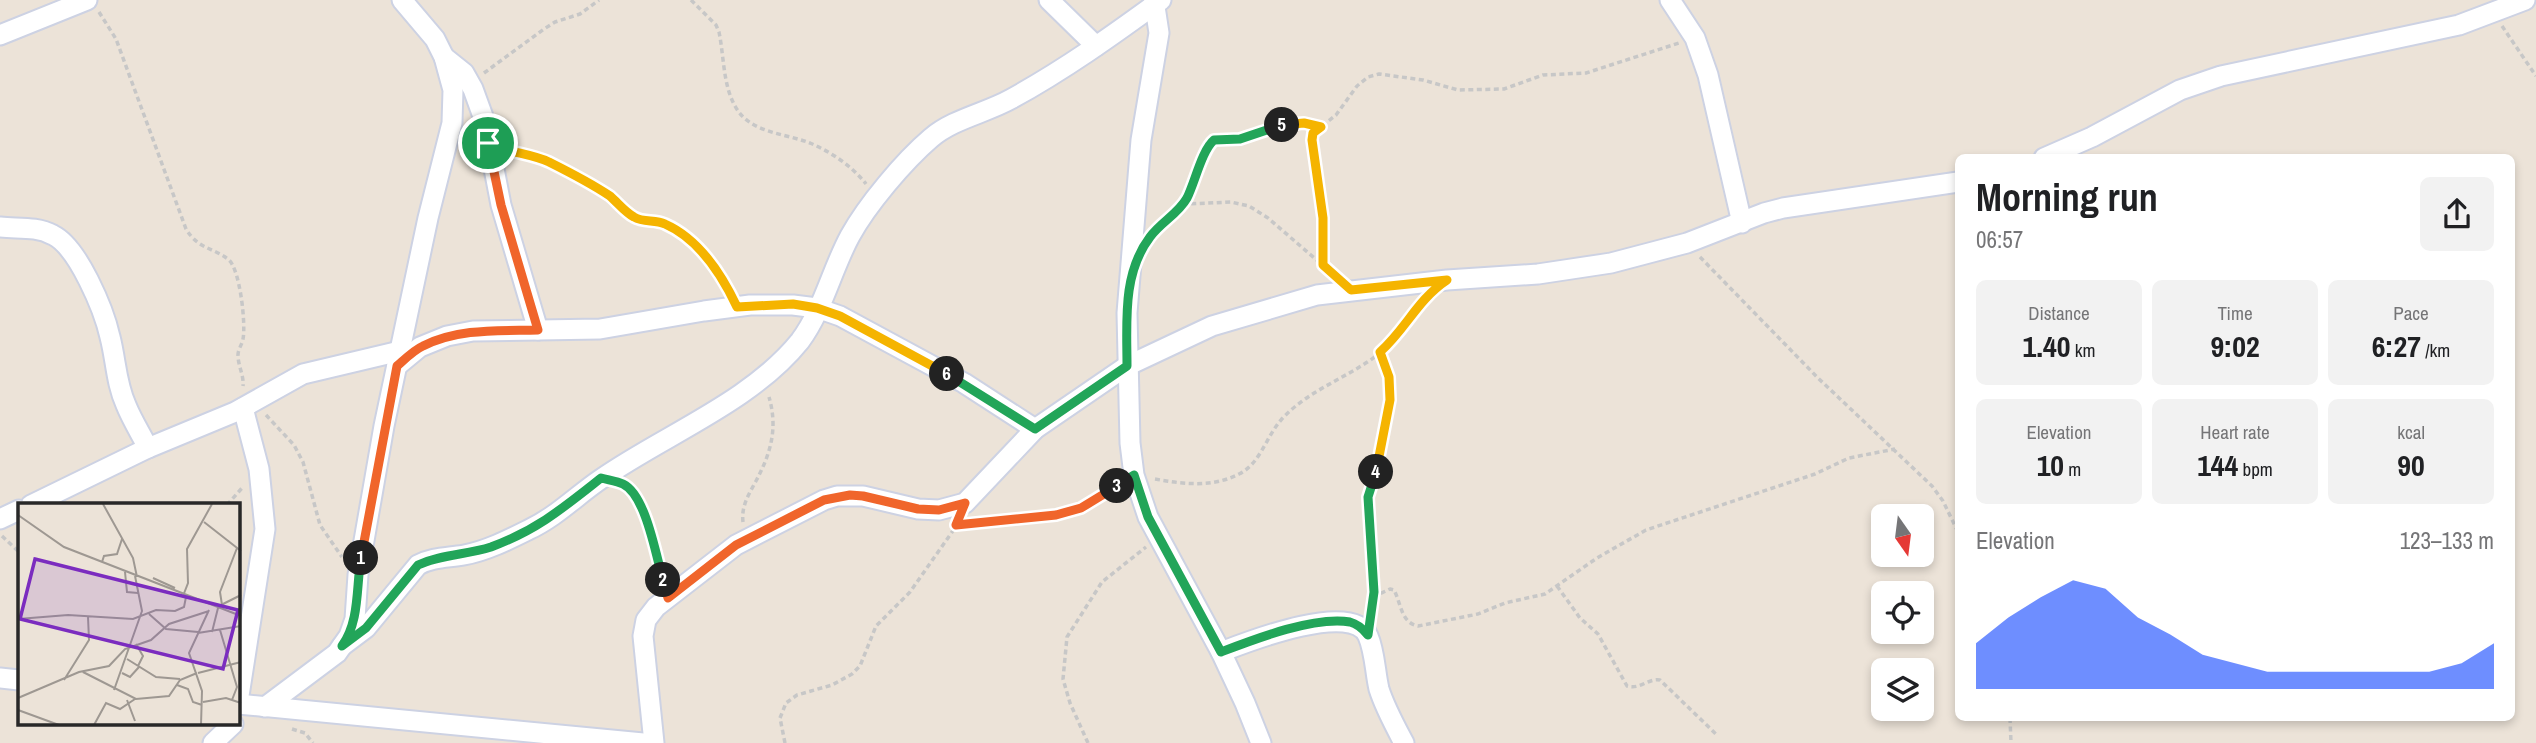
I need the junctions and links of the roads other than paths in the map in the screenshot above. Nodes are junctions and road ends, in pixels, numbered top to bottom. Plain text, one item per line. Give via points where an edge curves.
1 (402, 0) edge
2 (1049, 0) edge
3 (1670, 0) edge
4 (2525, 0) edge
5 (1157, 2) edge
6 (92, 5) edge
7 (0, 35) edge
8 (1096, 46) junction
9 (444, 57) junction
10 (2053, 154) edge
11 (1955, 182) edge
12 (1742, 223) junction
13 (0, 227) edge
14 (817, 308) junction
15 (538, 330) junction
16 (398, 358) junction
17 (1127, 366) junction
18 (243, 407) junction
19 (1035, 429) junction
20 (148, 448) junction
21 (35, 503) edge
22 (18, 510) edge
23 (0, 519) edge
24 (342, 646) junction
25 (1221, 652) junction
26 (0, 678) edge
27 (18, 680) edge
28 (246, 708) edge
29 (231, 726) edge
30 (212, 743) edge
31 (643, 743) edge
32 (654, 743) edge
33 (1261, 743) edge
34 (1404, 743) edge

1 - 9 street via 435,38
2 - 8 street
3 - 12 street via 1695,38 1714,93
4 - 10 street via 2459,25 2209,79
5 - 8 street
5 - 17 street via 1159,33 1136,182
6 - 7 street
8 - 14 street via 1014,98 931,138 874,201 850,236
9 - 15 street via 464,73 485,122 501,205
9 - 16 street via 453,90 452,123
11 - 12 street via 1807,203
12 - 17 street via 1687,243 1583,268 1317,295 1212,326
13 - 20 street via 39,229 56,236 82,270 110,336 125,405
14 - 15 street via 793,304 737,307 600,329
14 - 19 street via 964,383
14 - 24 street via 802,338 763,378 601,478 564,509 530,529 465,555 429,559 418,565 366,628
15 - 16 street via 447,336
16 - 18 street via 303,374
16 - 24 street via 358,575 355,619
17 - 19 street
17 - 25 street via 1134,475 1148,517
18 - 20 street
18 - 28 street via 260,469 265,529
19 - 32 street via 965,503 939,510 918,509 863,496 837,496 736,545 656,607 646,620 643,636
20 - 21 street
22 - 23 street
24 - 28 street
25 - 33 street
25 - 34 street via 1259,637 1325,622 1360,626 1368,635 1380,691
26 - 27 street
28 - 31 street
29 - 30 street

